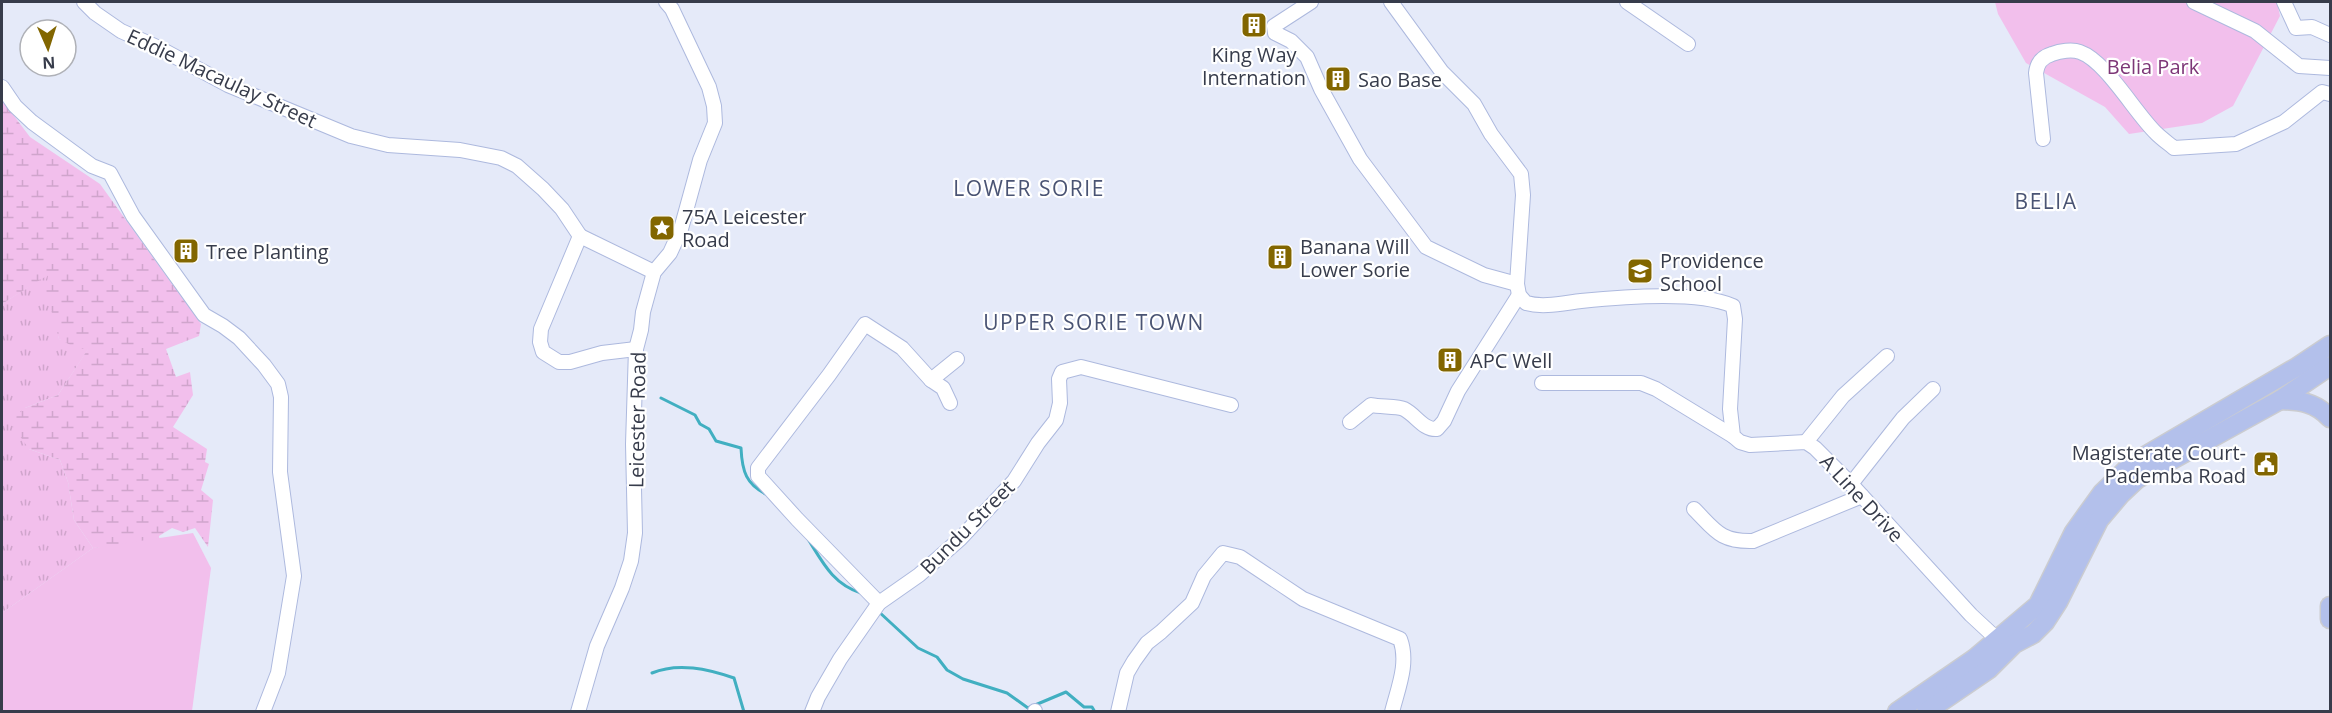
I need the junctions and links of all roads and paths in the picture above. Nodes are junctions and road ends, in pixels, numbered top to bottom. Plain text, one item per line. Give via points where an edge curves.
1 (84, 2) edge
2 (666, 2) edge
3 (1311, 2) edge
4 (1391, 2) edge
5 (1627, 2) edge
6 (2194, 2) edge
7 (2284, 2) edge
8 (2331, 35) edge
9 (1688, 44) dead end
10 (2331, 68) edge
11 (2, 87) edge
12 (2331, 94) edge
13 (2043, 138) dead end
14 (580, 236) junction
15 (654, 272) junction
16 (1518, 289) junction
17 (2331, 345) edge
18 (636, 349) junction
19 (1887, 356) dead end
20 (957, 359) dead end
21 (2331, 366) edge
22 (932, 380) junction
23 (1542, 383) dead end
24 (1933, 390) dead end
25 (2280, 400) junction
26 (950, 403) dead end
27 (1231, 405) dead end
28 (2331, 418) edge
29 (1350, 422) dead end
30 (1733, 436) junction
31 (1806, 442) junction
32 (1851, 484) junction
33 (1862, 496) junction
34 (1694, 508) dead end
35 (879, 603) junction
36 (2006, 642) junction
37 (263, 711) edge
38 (578, 711) edge
39 (812, 711) edge
40 (1118, 711) edge
41 (1392, 711) edge
42 (1897, 711) edge
43 (1926, 711) edge

1 - 14 street, Eddie Macaulay Street via 121,31 228,85 351,136 388,145 460,150 517,165 562,209
2 - 15 street, Leicester Road via 709,87 715,123 681,229 670,253
3 - 16 street via 1274,26 1275,33 1306,57 1360,159 1426,247
4 - 16 street via 1442,72 1474,104 1521,174
5 - 9 street
6 - 10 street via 2255,31 2299,66
7 - 8 street via 2296,28 2312,27
11 - 37 street via 32,122 92,166 110,173 133,216 204,315 239,338 279,384 280,472 294,576 278,673
12 - 13 street via 2322,92 2284,122 2236,144 2174,148 2156,133 2095,61 2079,52 2053,53 2037,65
14 - 15 street
14 - 18 street via 541,329 543,352 559,362 570,362 602,352
15 - 18 street, Leicester Road
16 - 29 street via 1437,429 1428,428 1398,407 1371,405
16 - 30 street via 1526,303 1533,305 1666,297 1720,300 1733,306
17 - 36 main road via 2133,463 2102,494 2074,532 2038,605
18 - 38 street, Leicester Road via 635,533 631,561 597,646
19 - 31 street via 1843,396
20 - 22 street
21 - 25 main road
22 - 26 street via 943,388
22 - 35 street via 902,348 865,324 758,468 758,476 781,502
23 - 30 street, A Line Drive via 1641,383
24 - 32 street via 1903,418
25 - 28 main road via 2307,402
25 - 36 main road via 2137,479 2100,520 2045,622 2033,634
27 - 35 street, Bundu Street via 1081,367 1062,372 1056,420 1014,481 960,539
30 - 31 street, A Line Drive via 1750,445
31 - 32 street, A Line Drive
32 - 33 street, A Line Drive
33 - 34 street via 1753,541 1736,542 1722,537
33 - 36 street, A Line Drive via 1912,553
35 - 39 street, Bundu Street via 840,659
36 - 42 main road
36 - 43 main road via 1989,669
40 - 41 street via 1127,673 1134,661 1147,643 1192,603 1204,576 1223,553 1240,557 1304,599 1400,639 1400,691

